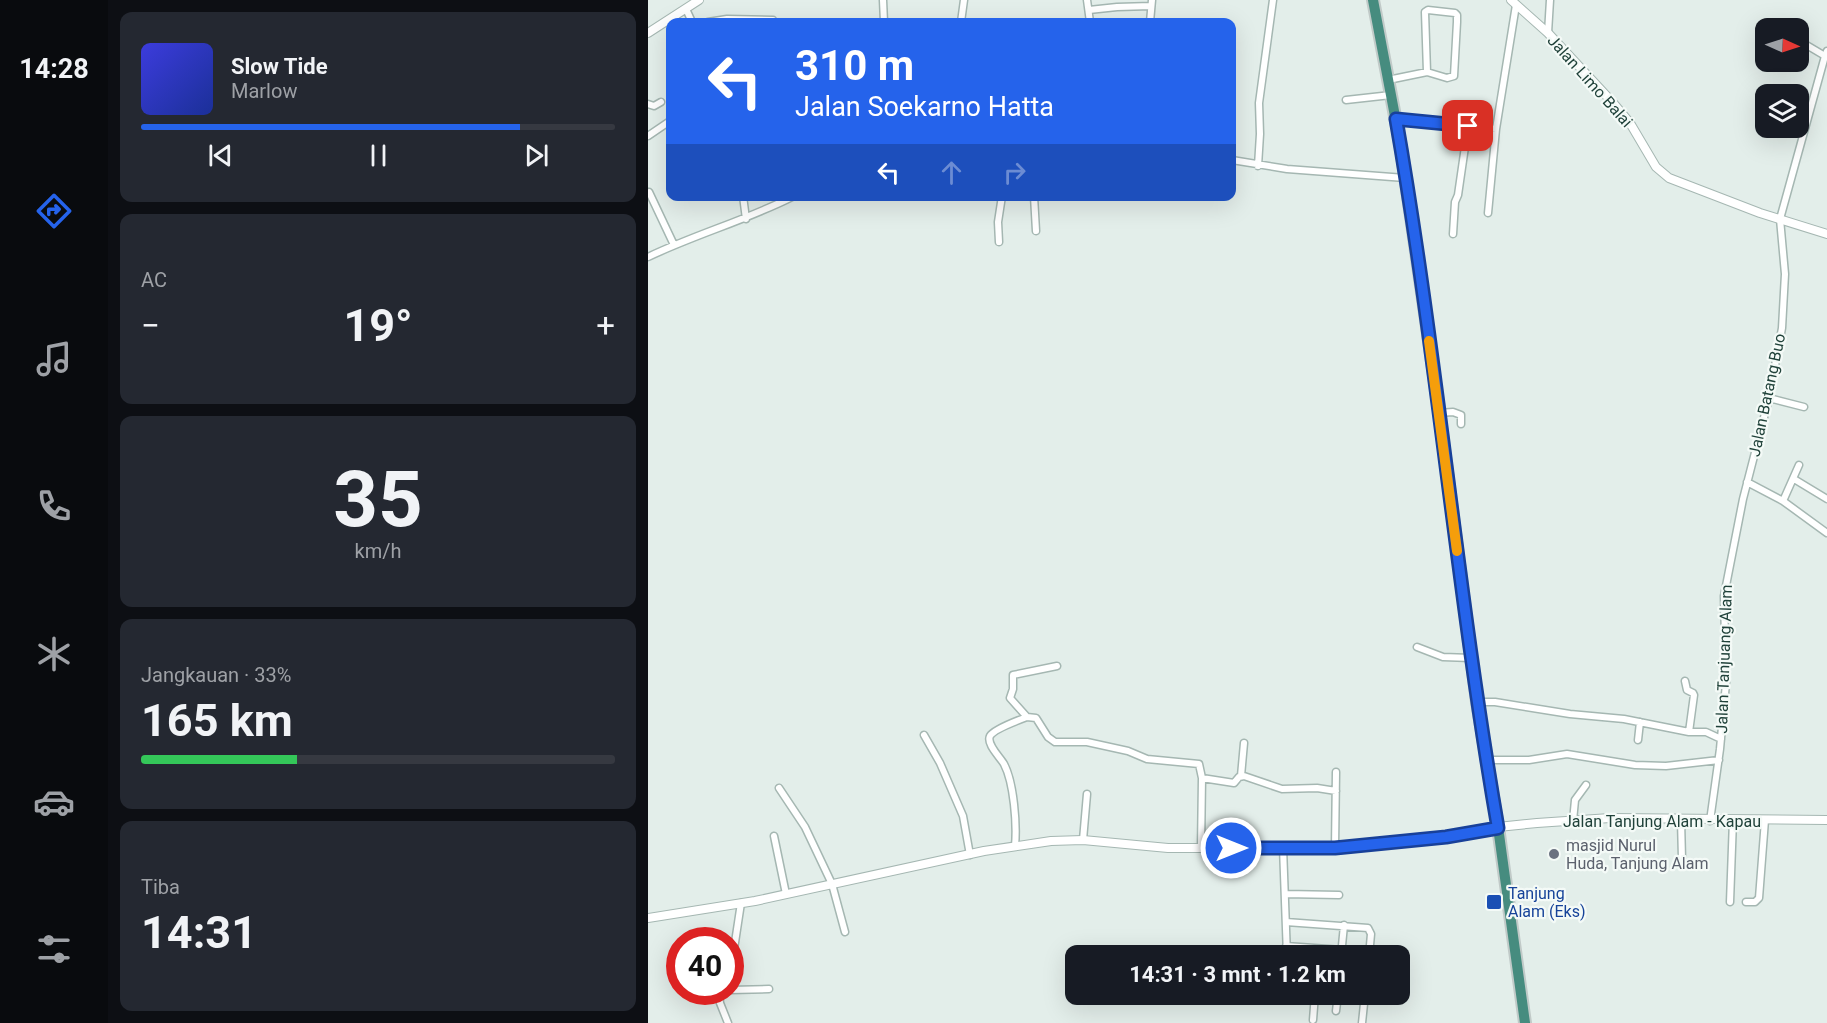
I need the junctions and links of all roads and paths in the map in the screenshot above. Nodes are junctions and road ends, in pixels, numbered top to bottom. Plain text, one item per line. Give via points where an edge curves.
1 (699, 0) edge
2 (883, 0) edge
3 (963, 0) edge
4 (1087, 0) edge
5 (1273, 0) edge
6 (1373, 0) edge
7 (1550, 0) edge
8 (1116, 3) edge
9 (1151, 3) edge
10 (1513, 3) edge
11 (686, 9) junction
12 (1089, 10) junction
13 (672, 18) edge
14 (690, 18) edge
15 (884, 18) edge
16 (961, 18) edge
17 (1090, 18) edge
18 (1150, 18) edge
19 (666, 22) edge
20 (648, 33) edge
21 (1548, 33) junction
22 (1809, 46) edge
23 (1826, 55) edge
24 (1427, 72) junction
25 (1388, 80) junction
26 (1391, 95) junction
27 (1346, 100) dead end
28 (662, 102) dead end
29 (648, 104) edge
30 (1396, 119) junction
31 (666, 124) edge
32 (1468, 126) junction
33 (1496, 129) junction
34 (648, 136) edge
35 (1236, 161) edge
36 (1258, 166) junction
37 (1405, 178) junction
38 (649, 192) edge
39 (744, 201) edge
40 (784, 201) edge
41 (1001, 201) edge
42 (1034, 201) edge
43 (1488, 213) dead end
44 (746, 219) junction
45 (1780, 219) junction
46 (1036, 231) dead end
47 (1452, 234) dead end
48 (1827, 234) edge
49 (999, 242) dead end
50 (674, 245) junction
51 (648, 257) edge
52 (1769, 398) junction
53 (1804, 407) dead end
54 (1439, 413) junction
55 (1461, 424) dead end
56 (1799, 465) dead end
57 (1794, 479) junction
58 (1748, 482) junction
59 (1743, 499) joint
60 (1827, 499) edge
61 (1783, 501) junction
62 (1826, 528) edge
63 (1417, 647) dead end
64 (1472, 658) junction
65 (1057, 666) dead end
66 (1684, 681) dead end
67 (1477, 702) junction
68 (1027, 717) junction
69 (1640, 722) junction
70 (1689, 732) junction
71 (924, 735) dead end
72 (1721, 738) junction
73 (1638, 740) dead end
74 (1244, 743) dead end
75 (1486, 760) junction
76 (1719, 760) junction
77 (1336, 772) dead end
78 (1241, 776) junction
79 (1202, 778) junction
80 (1586, 785) dead end
81 (779, 788) dead end
82 (1336, 791) junction
83 (1087, 794) dead end
84 (1681, 820) junction
85 (1733, 820) junction
86 (1765, 820) junction
87 (1827, 820) edge
88 (1573, 821) junction
89 (1710, 821) junction
90 (1498, 828) junction
91 (774, 836) dead end
92 (1083, 840) junction
93 (1016, 846) junction
94 (1283, 847) junction
95 (1201, 848) junction
96 (1335, 848) junction
97 (970, 855) junction
98 (1682, 859) dead end
99 (832, 884) junction
100 (786, 894) junction
101 (1285, 894) junction
102 (1339, 895) dead end
103 (1730, 902) dead end
104 (741, 903) junction
105 (1746, 903) dead end
106 (648, 918) edge
107 (1286, 922) junction
108 (1344, 925) junction
109 (737, 927) edge
110 (845, 932) dead end
111 (1286, 945) edge
112 (1343, 945) edge
113 (1370, 945) edge
114 (769, 989) dead end
115 (744, 990) edge
116 (721, 1005) edge
117 (1314, 1005) edge
118 (1337, 1005) edge
119 (1364, 1005) edge
120 (1336, 1011) dead end
121 (1313, 1020) dead end
122 (728, 1023) edge
123 (1362, 1023) edge
124 (1525, 1023) edge

1 - 11 street
2 - 15 street
3 - 16 street
4 - 12 street
5 - 36 street via 1259,103
6 - 25 highway
7 - 21 street
8 - 9 street
8 - 12 street
9 - 18 street
10 - 21 street, Jalan Limo Balai
10 - 33 street
11 - 13 street
11 - 14 street
12 - 17 street
19 - 20 street
21 - 45 street, Jalan Limo Balai via 1623,113 1663,172 1677,182
22 - 23 street
23 - 45 street
24 - 24 street via 1447,78 1454,75 1455,13 1425,12
24 - 25 street
25 - 26 highway
26 - 27 street
26 - 30 highway
28 - 29 street
30 - 32 street
30 - 37 highway
31 - 34 street
32 - 33 street
32 - 47 street
33 - 43 street
35 - 36 street
36 - 37 street
37 - 54 highway
38 - 50 street
39 - 44 street
40 - 44 street
41 - 49 street
42 - 46 street
44 - 50 street
45 - 48 street, Jalan Limo Balai
45 - 52 street, Jalan Batang Buo via 1785,274 1782,328
50 - 51 street
52 - 53 street
52 - 58 street, Jalan Batang Buo
54 - 55 street via 1458,413
54 - 64 highway
56 - 57 street
57 - 60 street
57 - 61 street
58 - 59 street, Jalan Batang Buo
58 - 61 street
59 - 72 street, Jalan Tanjuang Alam via 1724,596 1726,683
61 - 62 street
63 - 64 street via 1443,657
64 - 67 highway
65 - 68 street via 1013,675 1010,698
66 - 70 street via 1694,695
67 - 69 street
67 - 75 highway
68 - 79 street via 1036,718 1054,742 1087,742 1147,759 1194,763 1201,767
68 - 93 street via 994,732 989,742 1005,766 1017,823
69 - 70 street
69 - 73 street
70 - 72 street via 1706,732
71 - 97 street via 963,816
72 - 76 street, Jalan Tanjuang Alam
74 - 78 street
75 - 76 street via 1529,760 1567,754 1666,766
75 - 90 highway
76 - 89 street, Jalan Tanjuang Alam
77 - 82 street
78 - 79 street via 1234,783
78 - 82 street via 1282,789
79 - 95 street
80 - 88 street via 1575,800
81 - 99 street via 805,827
82 - 96 street
83 - 92 street
84 - 88 street, Jalan Tanjung Alam - Kapau
84 - 89 street, Jalan Tanjung Alam - Kapau
84 - 98 street
85 - 86 street, Jalan Tanjung Alam - Kapau
85 - 89 street, Jalan Tanjung Alam - Kapau
85 - 103 street
86 - 87 street, Jalan Tanjung Alam - Kapau
86 - 105 street via 1759,898
88 - 90 street, Jalan Tanjung Alam - Kapau
90 - 96 street, Jalan Tanjung Alam - Kapau
90 - 124 highway
91 - 100 street
92 - 93 street, Jalan Tanjung Alam - Kapau
92 - 95 street, Jalan Tanjung Alam - Kapau
93 - 97 street, Jalan Tanjung Alam - Kapau
94 - 95 street, Jalan Tanjung Alam - Kapau
94 - 96 street, Jalan Tanjung Alam - Kapau
94 - 101 street
97 - 99 street, Jalan Tanjung Alam - Kapau
99 - 100 street, Jalan Tanjung Alam - Kapau
99 - 110 street
100 - 104 street, Jalan Tanjung Alam - Kapau
101 - 102 street
101 - 107 street
104 - 106 street, Jalan Tanjung Alam - Kapau
104 - 109 street
107 - 108 street
107 - 111 street
108 - 112 street
108 - 113 street via 1368,928
114 - 115 street
116 - 122 street
117 - 121 street
118 - 120 street
119 - 123 street

